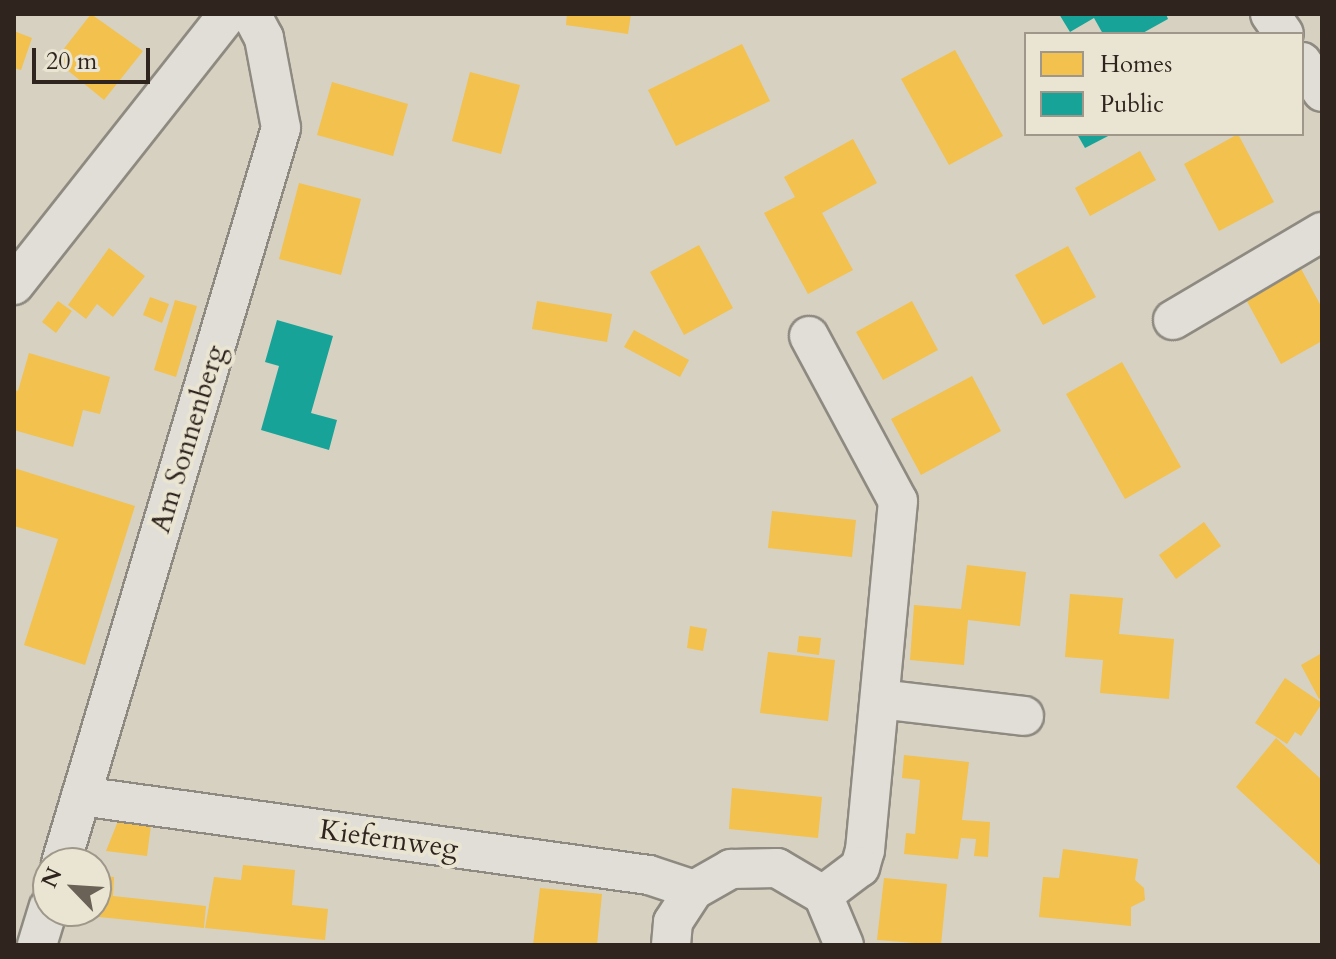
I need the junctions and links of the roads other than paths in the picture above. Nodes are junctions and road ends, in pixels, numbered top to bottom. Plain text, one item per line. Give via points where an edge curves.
1 (251, 14) edge
2 (1270, 14) edge
3 (218, 20) edge
4 (1283, 32) edge
5 (1304, 65) edge
6 (1322, 92) edge
7 (1322, 232) edge
8 (14, 285) edge
9 (1173, 320) dead end
10 (809, 336) dead end
11 (880, 699) junction
12 (1024, 716) dead end
13 (81, 796) junction
14 (66, 847) edge
15 (694, 890) junction
16 (823, 895) junction
17 (671, 945) edge
18 (844, 945) edge

1 - 13 street, Am Sonnenberg via 264,38 281,128
2 - 4 street
3 - 8 street
5 - 6 street
7 - 9 street
10 - 11 street via 898,501
11 - 12 street
11 - 16 street via 865,850 860,867
13 - 14 street, Am Sonnenberg
13 - 15 street, Kiefernweg via 649,875
15 - 16 street via 731,869 777,868
15 - 17 street via 673,922
16 - 18 street

